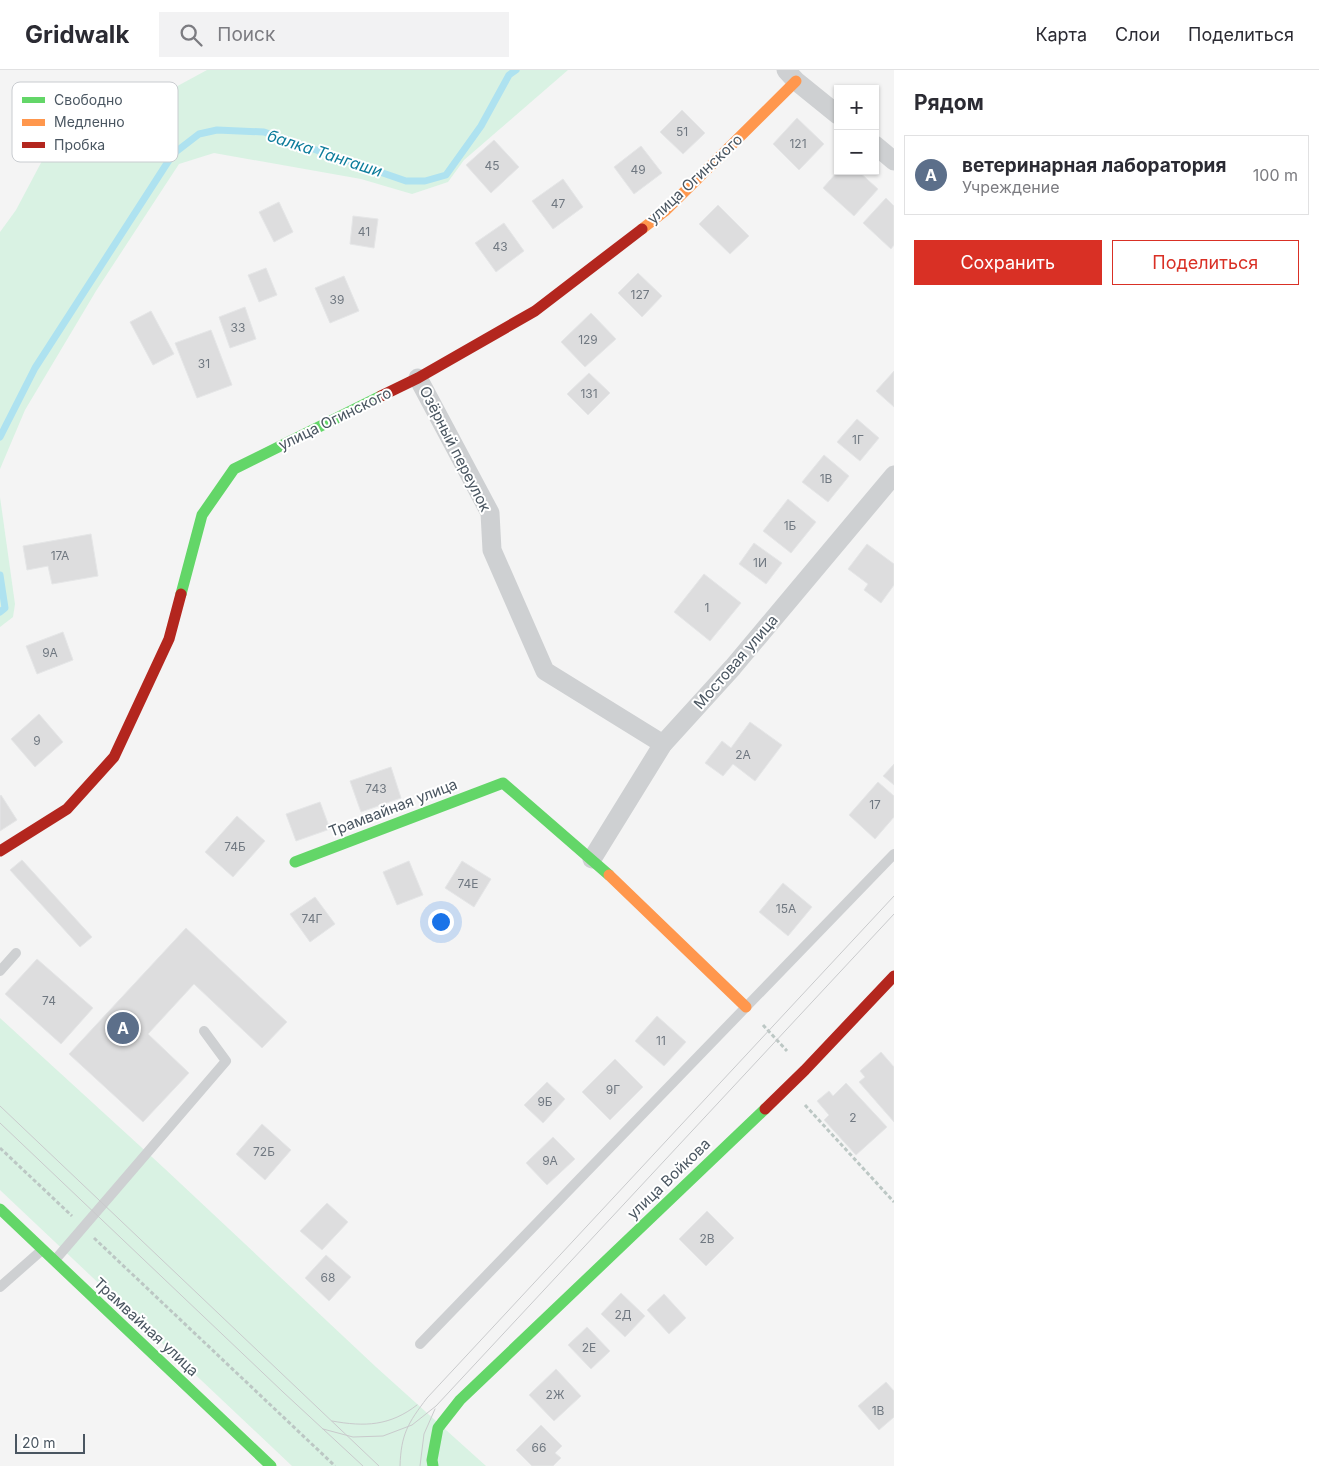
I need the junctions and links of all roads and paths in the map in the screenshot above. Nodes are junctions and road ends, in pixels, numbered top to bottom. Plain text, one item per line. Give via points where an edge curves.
1 (791, 75) edge
2 (834, 112) edge
3 (879, 148) edge
4 (894, 161) edge
5 (418, 378) junction
6 (894, 475) edge
7 (663, 744) junction
8 (0, 851) edge
9 (894, 854) edge
10 (592, 859) junction
11 (295, 862) dead end
12 (16, 953) dead end
13 (0, 971) edge
14 (894, 976) edge
15 (746, 1007) junction
16 (204, 1031) dead end
17 (805, 1070) junction
18 (788, 1086) junction
19 (0, 1148) edge
20 (894, 1202) edge
21 (0, 1209) edge
22 (83, 1227) junction
23 (42, 1250) junction
24 (54, 1260) junction
25 (0, 1287) edge
26 (420, 1344) dead end
27 (271, 1466) edge
28 (335, 1466) edge
29 (433, 1466) edge

1 - 2 street, улица Огинского
1 - 5 street, улица Огинского via 665,211 536,311
3 - 4 street
5 - 7 street, Озёрный переулок via 490,513 492,550 545,671
5 - 8 street, улица Огинского via 234,469 202,515 169,639 114,757 67,809
6 - 7 street, Мостовая улица via 733,667
7 - 10 street, Мостовая улица
9 - 15 lane
10 - 11 street, Трамвайная улица via 502,782
10 - 15 street
12 - 13 lane
14 - 17 street, улица Войкова
15 - 17 path
15 - 26 lane
16 - 22 lane via 226,1061
17 - 18 street, улица Войкова
18 - 20 path
18 - 29 street, улица Войкова via 460,1400 438,1428
19 - 22 path
21 - 23 street, Трамвайная улица
22 - 24 lane
22 - 28 path
23 - 24 street, Трамвайная улица
23 - 25 lane
24 - 27 street, Трамвайная улица via 258,1459

